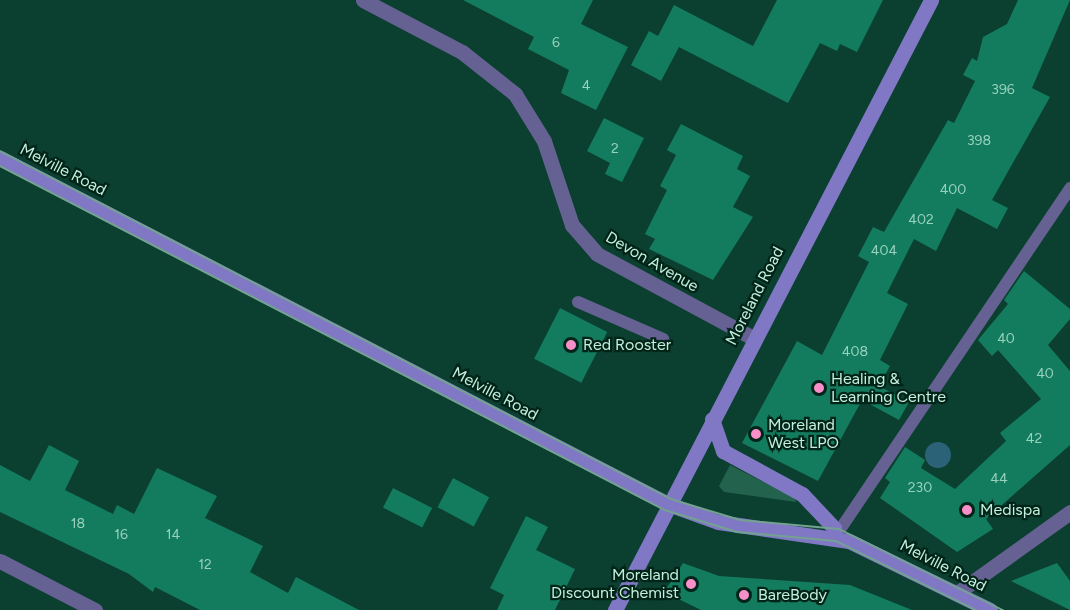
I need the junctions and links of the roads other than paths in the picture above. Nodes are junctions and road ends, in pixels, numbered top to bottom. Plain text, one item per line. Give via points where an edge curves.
1 (363, 0) edge
2 (931, 0) edge
3 (0, 158) edge
4 (1070, 188) edge
5 (578, 302) dead end
6 (753, 338) junction
7 (663, 339) dead end
8 (712, 419) junction
9 (668, 504) junction
10 (1070, 512) edge
11 (835, 537) junction
12 (0, 561) edge
13 (957, 592) junction
14 (95, 610) edge
15 (615, 610) edge
16 (990, 610) edge

1 - 6 street, Devon Avenue via 462,52 515,94 544,141 572,225 597,254
2 - 6 main road, Moreland Road
3 - 9 main road, Melville Road
4 - 11 lane
5 - 7 lane
6 - 8 main road, Moreland Road
8 - 9 main road, Moreland Road
8 - 11 main road via 723,451 802,494 834,528
9 - 11 main road, Melville Road via 718,522
9 - 15 main road, Moreland Road
10 - 13 street
11 - 13 main road, Melville Road
12 - 14 street
13 - 16 main road, Melville Road

